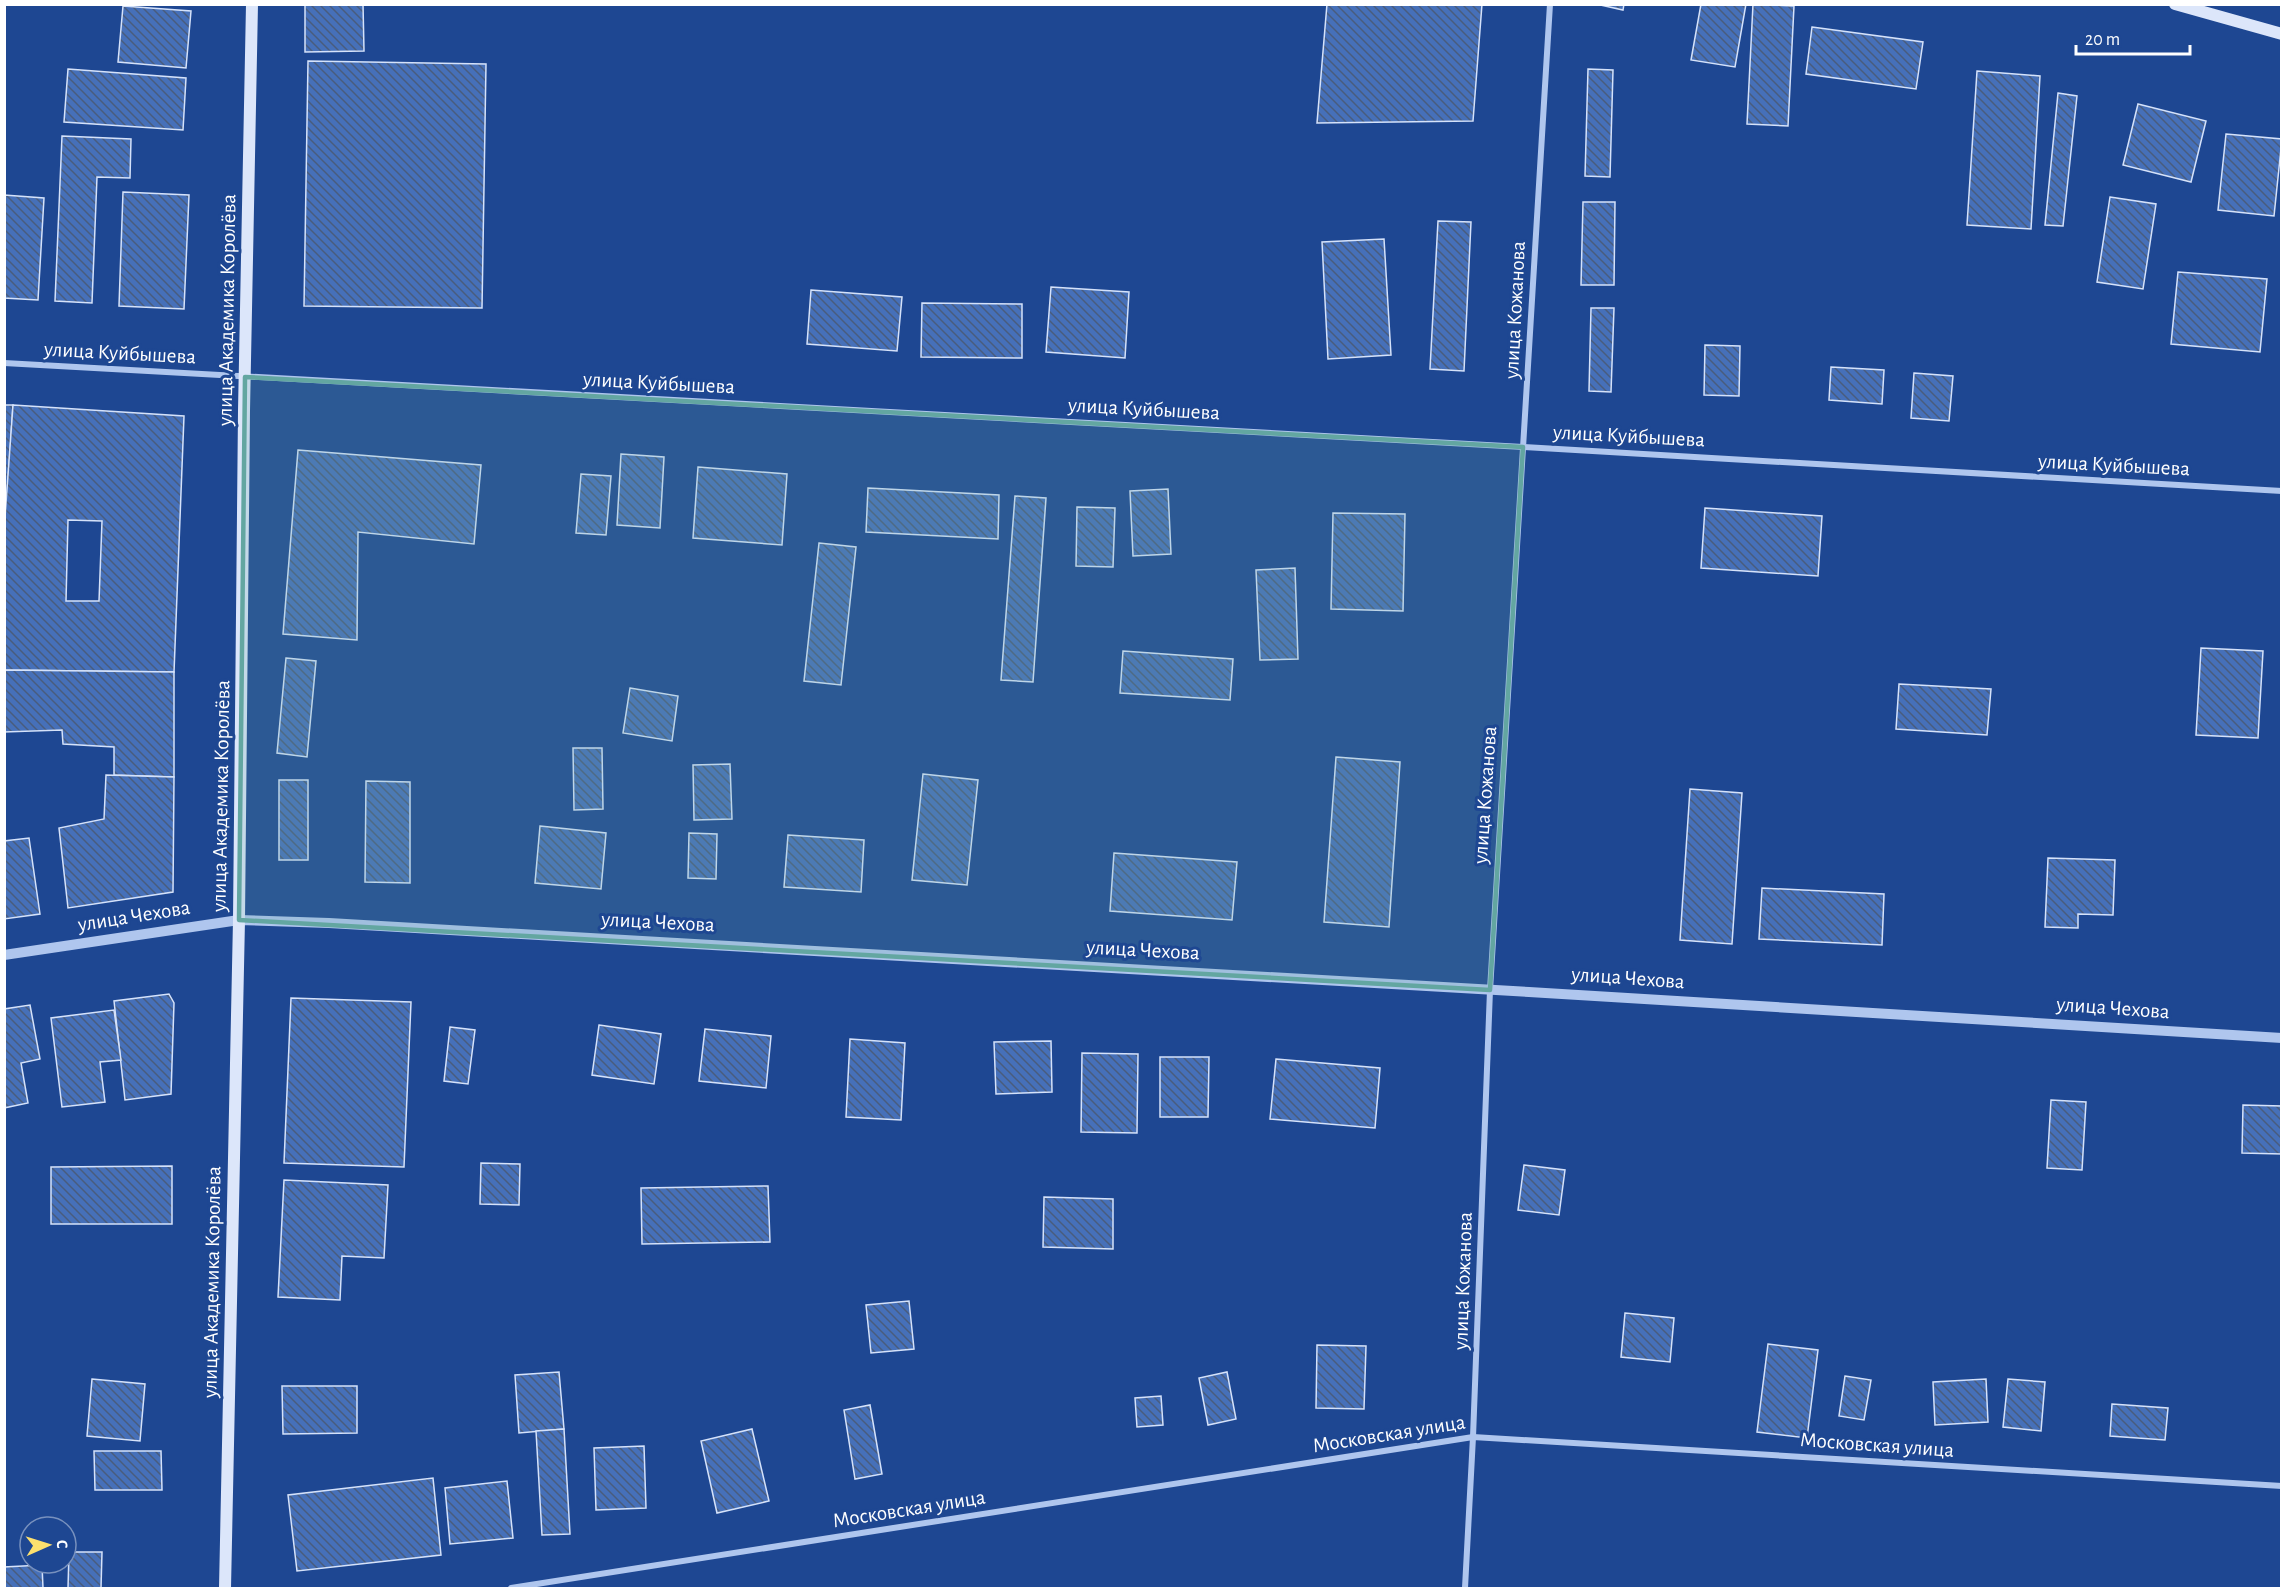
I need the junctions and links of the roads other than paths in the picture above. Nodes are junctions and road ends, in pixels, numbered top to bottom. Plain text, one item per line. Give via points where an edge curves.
1 (252, 4) edge
2 (1550, 4) edge
3 (2175, 4) edge
4 (2282, 33) edge
5 (4, 363) edge
6 (245, 377) junction
7 (1523, 447) junction
8 (2282, 491) edge
9 (239, 920) junction
10 (4, 955) edge
11 (1490, 990) junction
12 (2282, 1038) edge
13 (1473, 1437) junction
14 (2282, 1486) edge
15 (225, 1588) edge
16 (511, 1588) edge
17 (1466, 1588) edge

1 - 6 main road, улица Академика Королёва
2 - 7 street, улица Кожанова
3 - 4 main road
5 - 6 street, улица Куйбышева
6 - 7 street, улица Куйбышева
6 - 9 main road, улица Академика Королёва
7 - 8 street, улица Куйбышева
7 - 11 street, улица Кожанова
9 - 10 street, улица Чехова
9 - 11 street, улица Чехова
9 - 15 main road, улица Академика Королёва
11 - 12 street, улица Чехова
11 - 13 street, улица Кожанова
13 - 14 street, Московская улица
13 - 16 street, Московская улица
13 - 17 street, улица Кожанова

